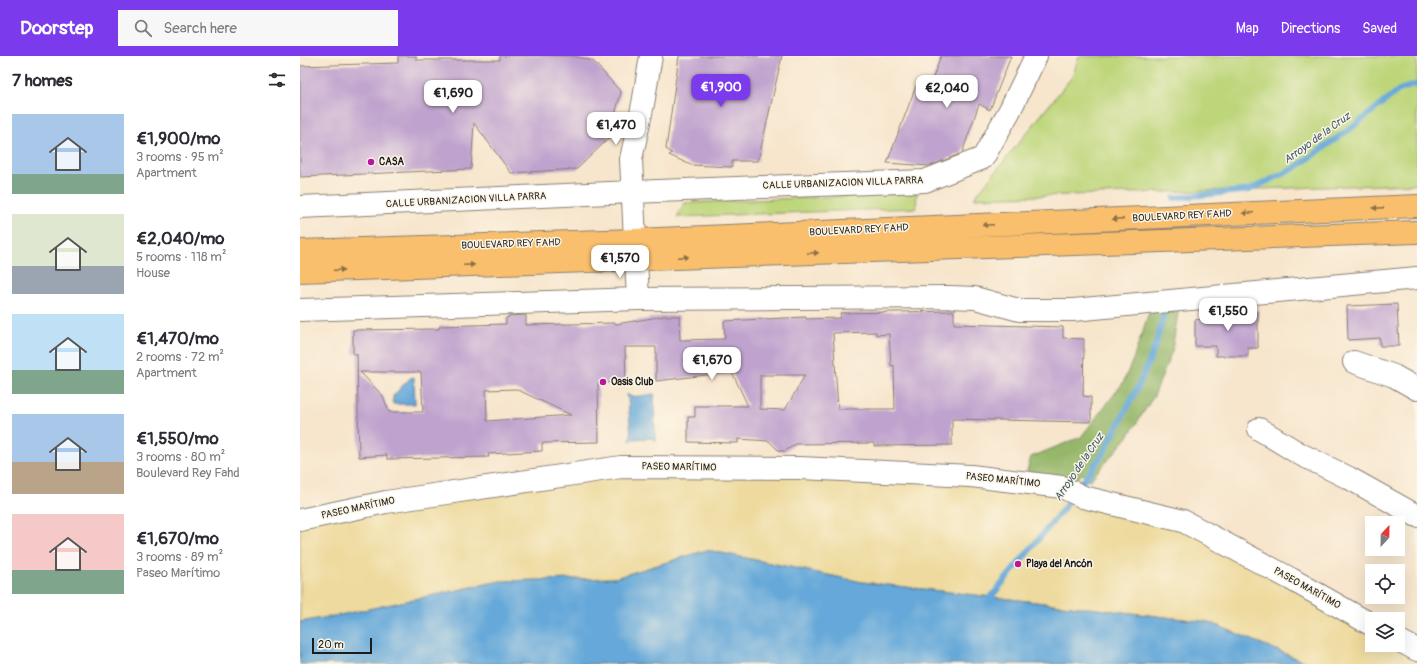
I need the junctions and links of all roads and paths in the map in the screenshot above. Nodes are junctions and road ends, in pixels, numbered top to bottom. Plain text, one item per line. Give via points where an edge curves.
1 (651, 56) edge
2 (1036, 56) edge
3 (632, 192) junction
4 (1417, 206) edge
5 (300, 207) edge
6 (1417, 232) edge
7 (635, 250) junction
8 (300, 252) edge
9 (300, 271) edge
10 (1417, 278) edge
11 (638, 298) junction
12 (300, 310) edge
13 (1354, 362) dead end
14 (1417, 390) edge
15 (1259, 429) dead end
16 (1417, 516) edge
17 (300, 520) edge
18 (1365, 621) edge
19 (1405, 644) edge
20 (1417, 650) edge

1 - 3 street via 631,159
2 - 3 street, CALLE URBANIZACION VILLA PARRA via 1010,110 982,158 925,181
3 - 5 street, CALLE URBANIZACION VILLA PARRA
3 - 7 street
4 -> 7 main road, BOULEVARD REY FAHD
7 -> 6 main road, BOULEVARD REY FAHD
7 - 8 main road, BOULEVARD REY FAHD
9 -> 7 main road, BOULEVARD REY FAHD
7 - 11 street
10 - 11 street via 1073,310 1019,310 975,298 950,297
11 - 12 street
13 - 14 street via 1394,376
15 - 16 street via 1300,454
17 - 18 street, PASEO MARÍTIMO via 386,502 622,467 800,468 970,476 1062,487 1083,497 1184,521
19 - 20 street

